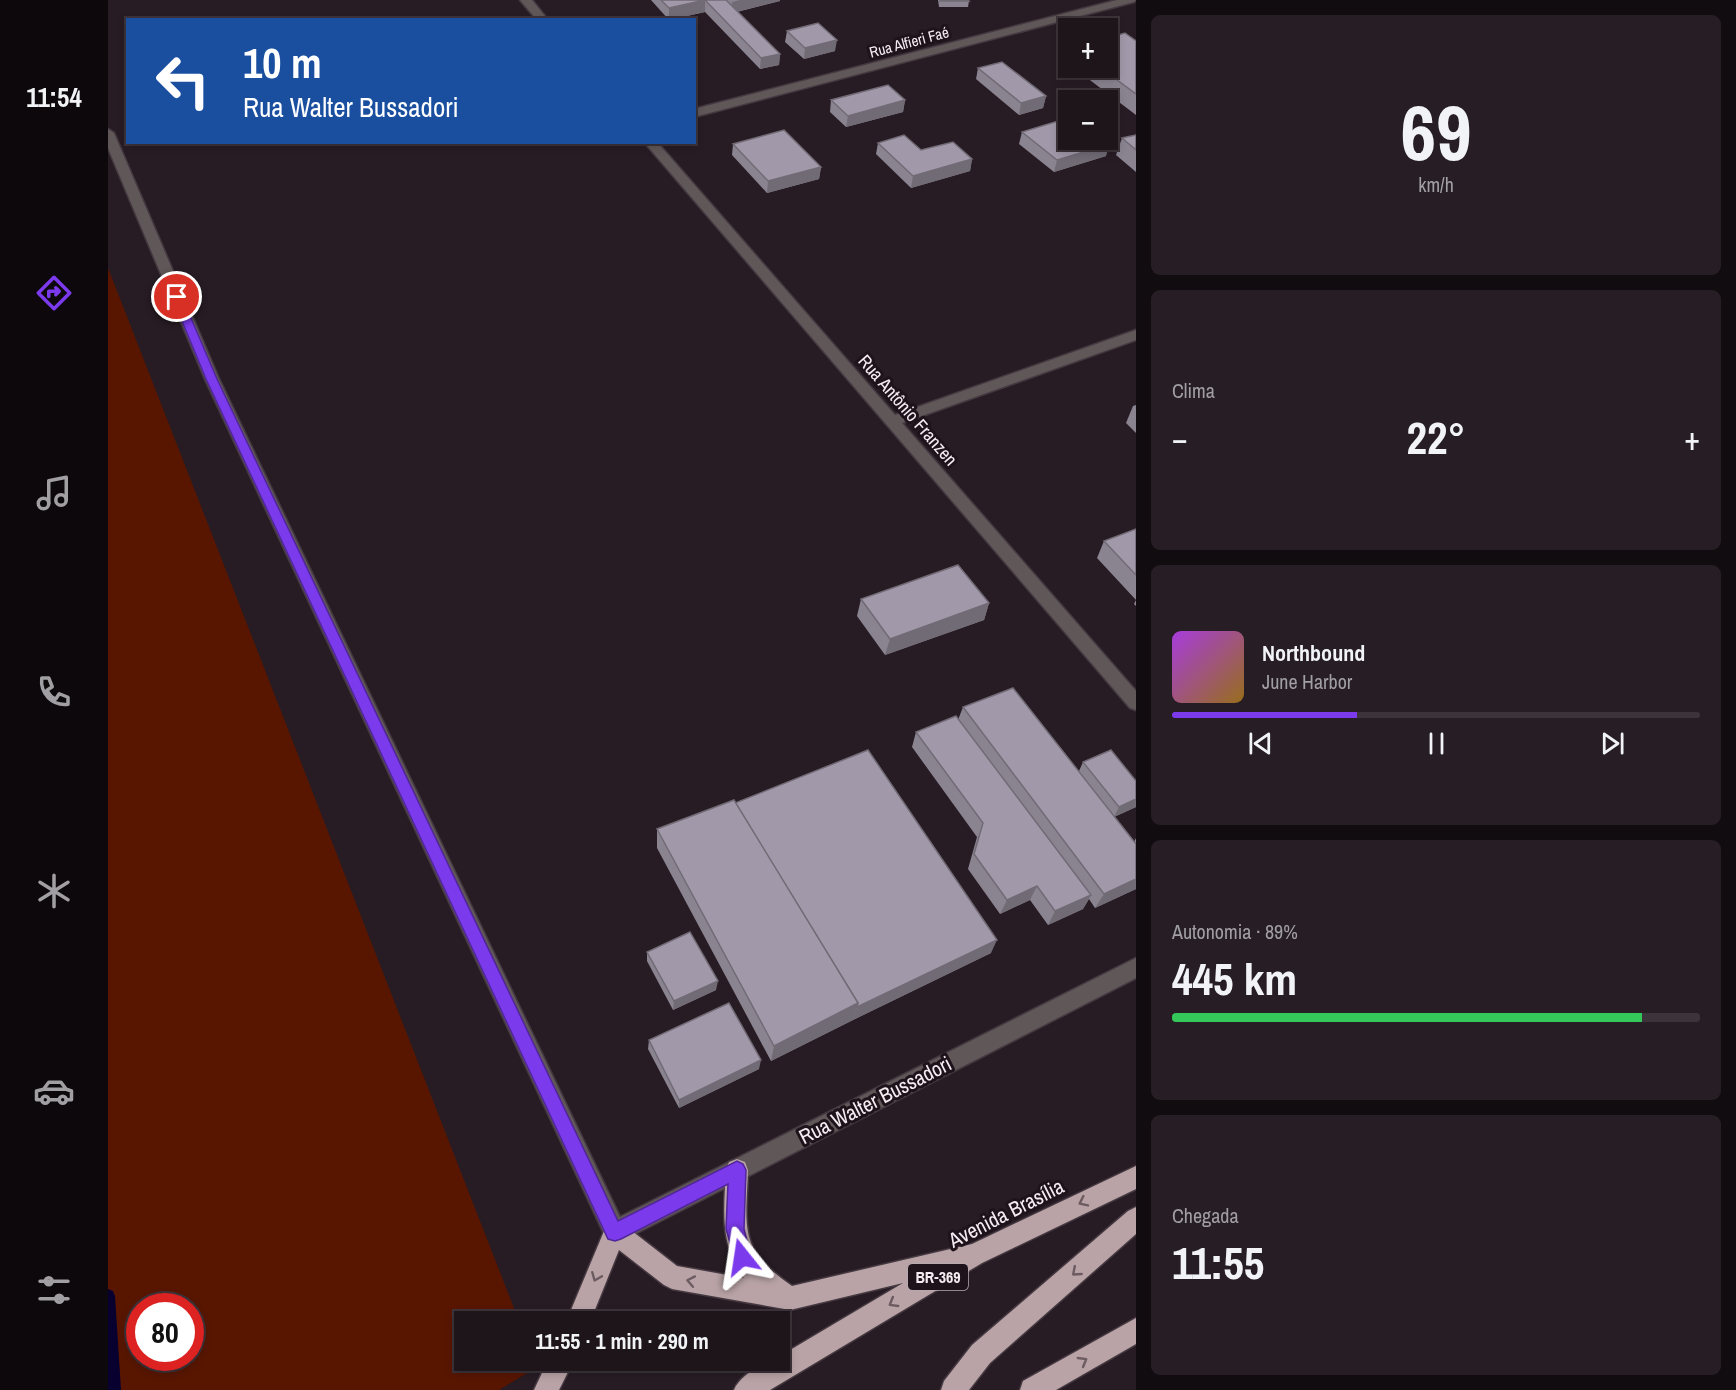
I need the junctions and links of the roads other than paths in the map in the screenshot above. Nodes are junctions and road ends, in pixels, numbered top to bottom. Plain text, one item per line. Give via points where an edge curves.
1 (526, 0) edge
2 (1130, 0) edge
3 (541, 18) edge
4 (696, 112) edge
5 (108, 132) edge
6 (652, 144) edge
7 (1136, 335) edge
8 (893, 422) junction
9 (1136, 703) edge
10 (1136, 968) edge
11 (737, 1170) junction
12 (1136, 1177) edge
13 (1136, 1220) edge
14 (615, 1232) junction
15 (974, 1255) junction
16 (790, 1298) junction
17 (583, 1311) edge
18 (1136, 1330) edge
19 (556, 1371) edge
20 (546, 1390) edge
21 (746, 1390) edge
22 (953, 1390) edge
23 (1032, 1390) edge

1 - 3 street
2 - 4 street, Rua Alfieri Faé
5 - 14 street via 212,379
6 - 8 street, Rua Antônio Franzen
7 - 8 street
8 - 9 street, Rua Antônio Franzen
10 - 11 street, Rua Walter Bussadori
11 - 14 street, Rua Walter Bussadori
11 - 16 highway via 735,1229 742,1257 756,1274
12 -> 15 highway, Avenida Brasília / BR-369
13 -> 22 highway via 981,1354
16 -> 14 highway via 672,1277
14 -> 17 highway
15 - 16 highway
15 -> 21 highway, Avenida Brasília / BR-369
23 -> 18 highway
19 - 20 highway

